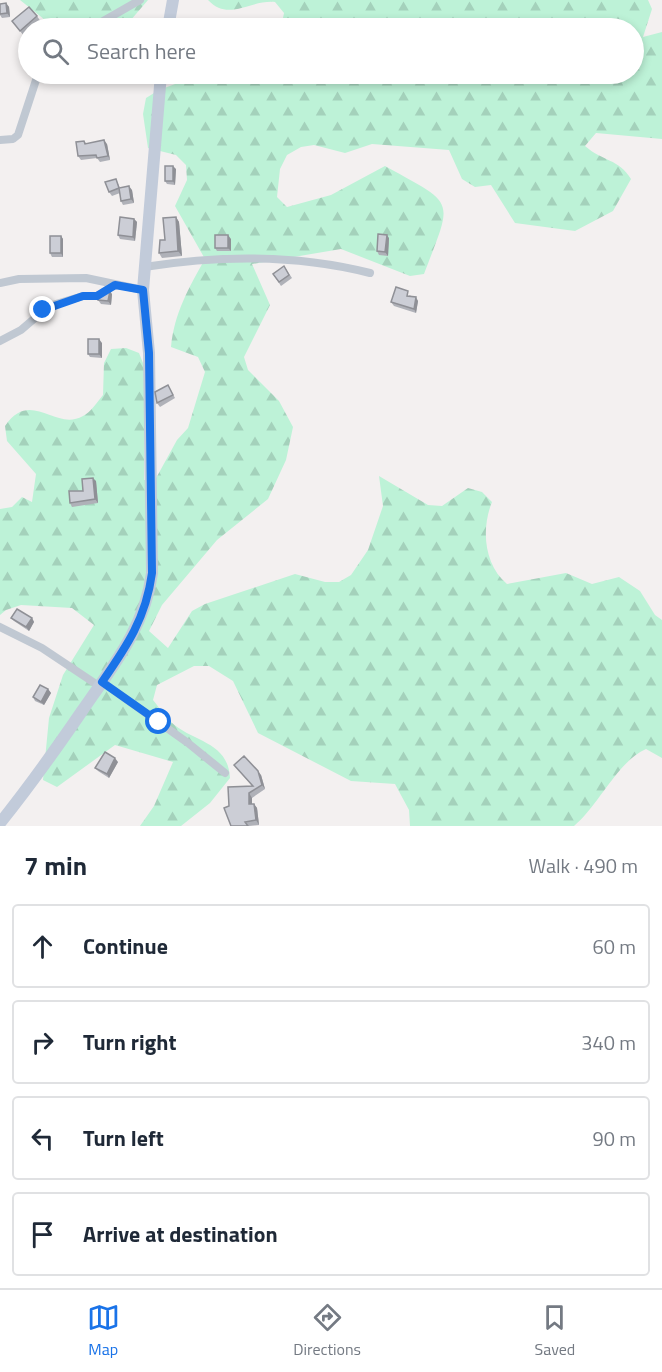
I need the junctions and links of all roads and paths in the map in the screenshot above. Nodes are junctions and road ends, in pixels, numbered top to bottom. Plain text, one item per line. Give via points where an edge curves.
1 (140, 0) edge
2 (173, 0) edge
3 (108, 18) edge
4 (170, 18) edge
5 (35, 84) edge
6 (160, 84) edge
7 (0, 140) edge
8 (144, 267) junction
9 (370, 273) dead end
10 (0, 283) edge
11 (115, 285) junction
12 (143, 290) junction
13 (0, 341) edge
14 (0, 627) edge
15 (101, 684) junction
16 (225, 773) dead end
17 (0, 823) edge

1 - 3 street
2 - 4 street
5 - 7 street via 18,135
6 - 8 street
8 - 9 street via 182,261 275,258 314,261
8 - 12 street
10 - 11 street via 86,278
11 - 12 street
11 - 13 street via 97,296 50,306 21,330
12 - 15 street via 149,353 152,573 148,602 139,624
14 - 15 street
15 - 16 street
15 - 17 street

